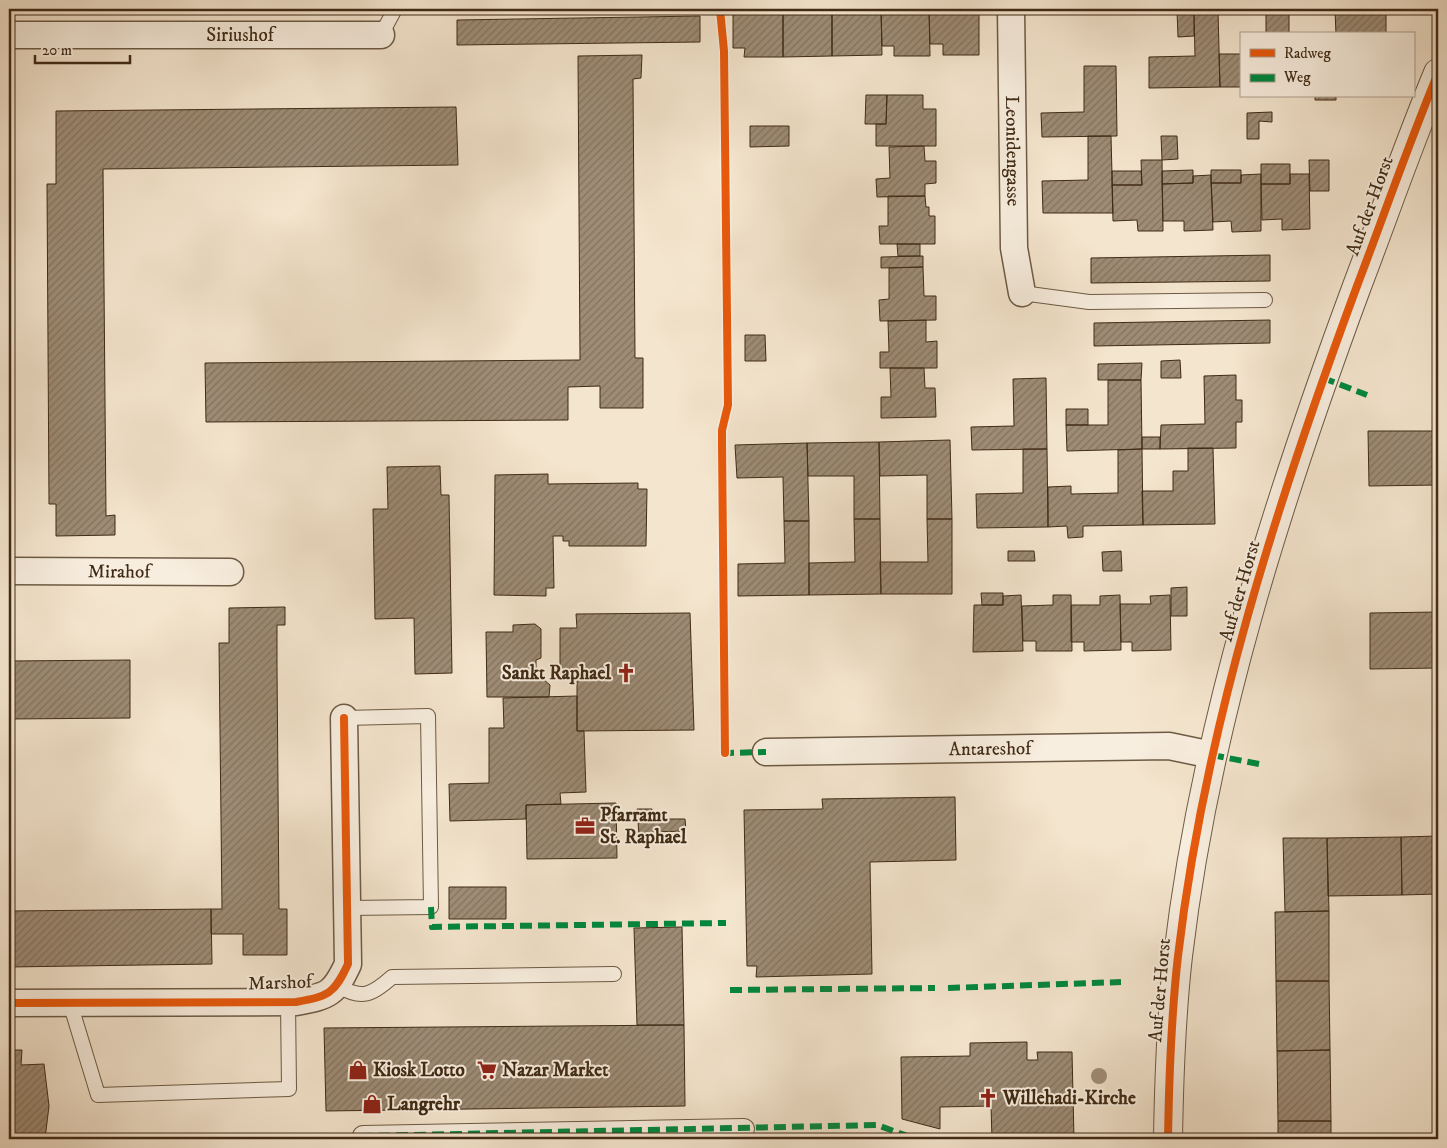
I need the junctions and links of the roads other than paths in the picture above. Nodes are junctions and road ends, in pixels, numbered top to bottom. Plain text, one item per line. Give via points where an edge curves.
1 (395, 9) edge
2 (1012, 9) edge
3 (381, 34) joint
4 (9, 35) edge
5 (1438, 73) edge
6 (1022, 293) joint
7 (1264, 300) dead end
8 (9, 571) edge
9 (230, 572) dead end
10 (344, 718) joint
11 (766, 752) dead end
12 (1212, 755) junction
13 (346, 908) junction
14 (614, 974) dead end
15 (338, 986) junction
16 (288, 1001) junction
17 (9, 1003) edge
18 (70, 1003) junction
19 (744, 1129) dead end
20 (363, 1139) edge
21 (1168, 1139) edge

1 - 3 lane
2 - 6 street, Leonidengasse via 1014,248
3 - 4 street, Siriushof
5 - 12 street, Auf der Horst via 1323,378 1256,588
6 - 7 lane via 1089,302
8 - 9 street, Mirahof
10 - 13 street, Marshof
10 - 13 lane via 428,716 432,907
11 - 12 street, Antareshof via 1169,746
12 - 21 street, Auf der Horst via 1178,955
13 - 15 street, Marshof via 348,964
14 - 15 lane via 392,977 374,993 352,994
15 - 16 street, Marshof via 322,998
16 - 18 street, Marshof
16 - 18 lane via 290,1089 98,1095
17 - 18 street, Marshof
19 - 20 street via 363,1136

